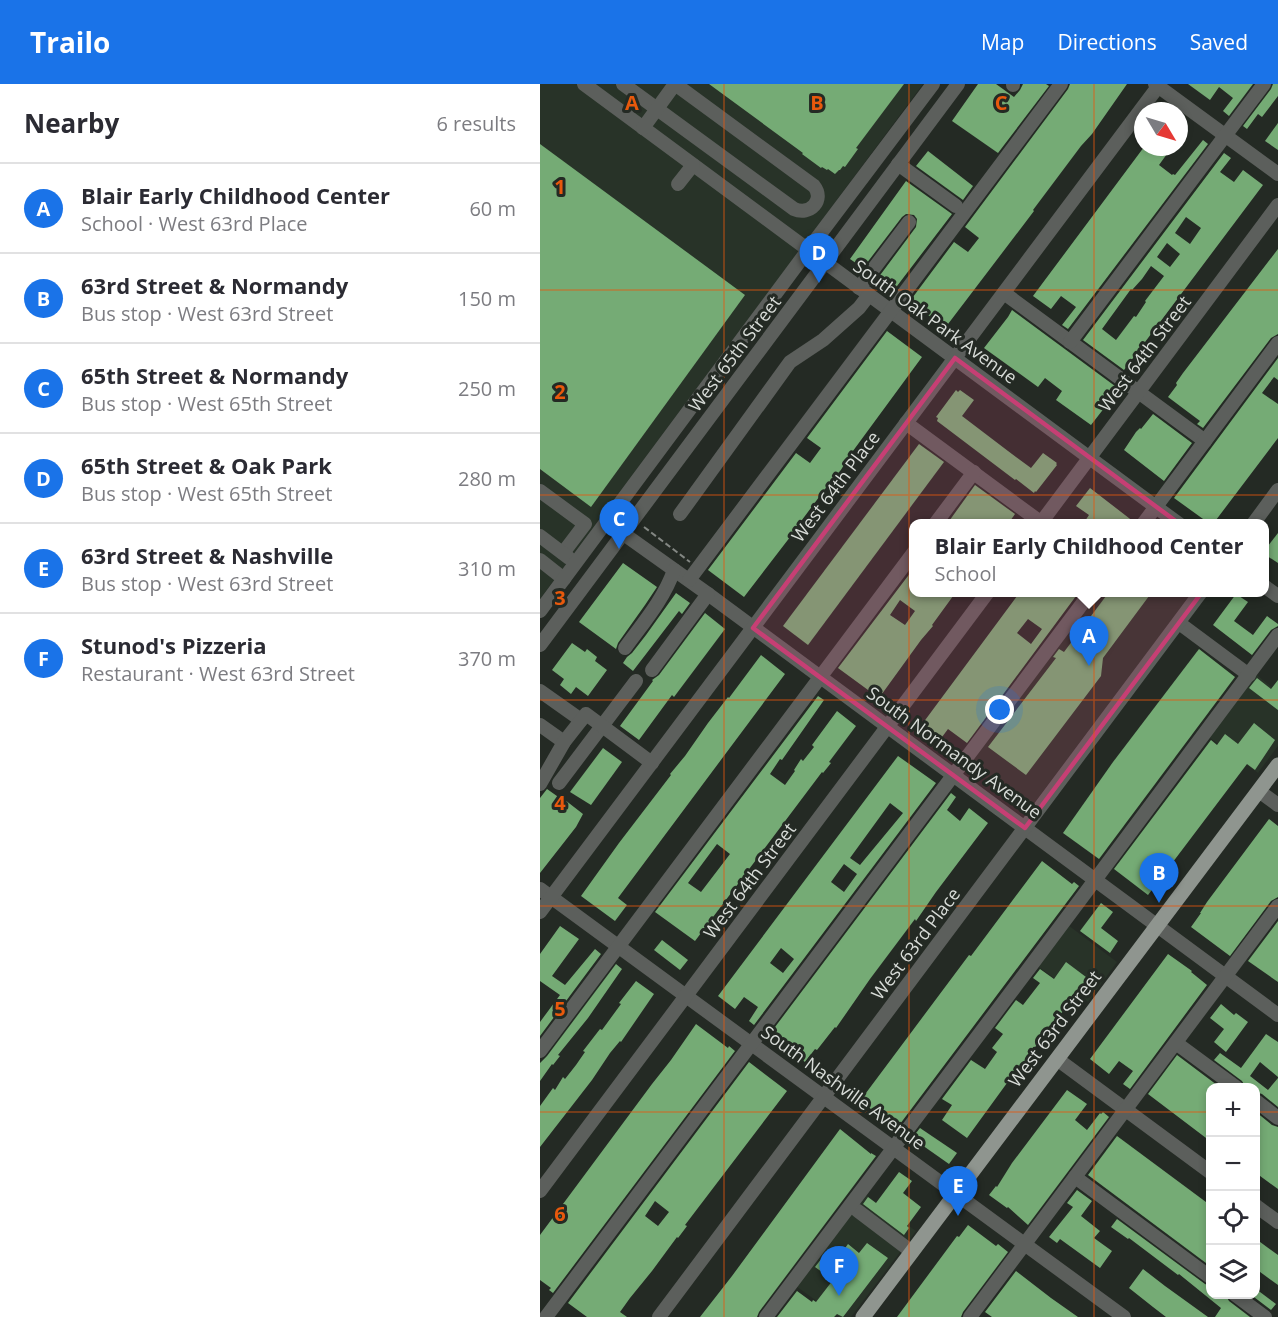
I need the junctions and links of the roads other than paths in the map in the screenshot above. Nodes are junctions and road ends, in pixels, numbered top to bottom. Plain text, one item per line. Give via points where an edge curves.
1 (584, 84) edge
2 (623, 84) edge
3 (675, 84) edge
4 (933, 84) edge
5 (958, 84) edge
6 (1061, 84) edge
7 (1264, 84) edge
8 (1158, 85) edge
9 (657, 109) junction
10 (643, 128) junction
11 (1225, 135) junction
12 (898, 164) junction
13 (693, 165) junction
14 (1278, 174) edge
15 (678, 184) dead end
16 (1278, 206) edge
17 (956, 207) dead end
18 (909, 222) dead end
19 (808, 250) junction
20 (825, 263) junction
21 (864, 292) junction
22 (1004, 293) junction
23 (890, 311) junction
24 (1070, 342) junction
25 (1278, 343) edge
26 (955, 358) junction
27 (1138, 392) junction
28 (906, 423) junction
29 (1205, 441) junction
30 (1090, 457) junction
31 (974, 472) junction
32 (540, 491) edge
33 (1278, 492) edge
34 (1156, 506) junction
35 (680, 514) dead end
36 (939, 519) edge
37 (1036, 519) edge
38 (1044, 519) edge
39 (1147, 519) edge
40 (1173, 519) edge
41 (1257, 519) edge
42 (607, 522) junction
43 (623, 533) junction
44 (540, 536) edge
45 (563, 554) junction
46 (909, 559) edge
47 (540, 560) edge
48 (576, 563) junction
49 (674, 570) junction
50 (564, 579) junction
51 (689, 580) junction
52 (708, 594) junction
53 (984, 597) edge
54 (1087, 597) edge
55 (1197, 597) edge
56 (540, 611) edge
57 (1179, 623) junction
58 (753, 628) junction
59 (1278, 635) edge
60 (540, 645) edge
61 (625, 648) dead end
62 (652, 670) dead end
63 (1248, 675) junction
64 (820, 677) junction
65 (636, 681) dead end
66 (540, 691) edge
67 (581, 720) junction
68 (540, 725) edge
69 (602, 726) junction
70 (888, 727) junction
71 (564, 742) junction
72 (652, 763) junction
73 (1278, 765) edge
74 (953, 776) junction
75 (559, 783) dead end
76 (540, 784) edge
77 (1258, 791) junction
78 (1278, 805) edge
79 (1025, 828) junction
80 (1096, 879) junction
81 (546, 893) edge
82 (1278, 907) edge
83 (540, 912) edge
84 (1157, 925) junction
85 (618, 946) junction
86 (1226, 976) junction
87 (686, 996) junction
88 (1278, 1015) edge
89 (1176, 1043) junction
90 (752, 1044) junction
91 (540, 1051) edge
92 (1057, 1059) junction
93 (1230, 1083) edge
94 (824, 1097) junction
95 (1260, 1104) edge
96 (1125, 1110) junction
97 (1278, 1118) edge
98 (893, 1148) junction
99 (1206, 1170) edge
100 (1075, 1177) junction
101 (540, 1191) edge
102 (956, 1194) junction
103 (1260, 1209) edge
104 (858, 1211) dead end
105 (1278, 1222) edge
106 (1024, 1244) junction
107 (912, 1252) junction
108 (1206, 1274) edge
109 (1241, 1299) edge
110 (548, 1313) edge
111 (975, 1315) edge
112 (659, 1317) edge
113 (766, 1317) edge
114 (863, 1317) edge
115 (1124, 1317) edge
116 (1265, 1317) edge

1 - 10 street, South Oak Park Avenue
2 - 9 street
3 - 9 street
3 - 9 street via 814,186 818,195 814,204 804,211 794,209
4 - 19 street, West 65th Street
5 - 12 street, West 65th Street
6 - 23 street
7 - 11 street
8 - 11 street
8 - 22 street, West 64th Place
9 - 10 street
10 - 13 street, South Oak Park Avenue
11 - 14 street
11 - 24 street
12 - 17 street
12 - 20 street, West 65th Street
13 - 15 street
13 - 19 street, South Oak Park Avenue
16 - 27 street, West 64th Street
18 - 21 street
19 - 20 street, South Oak Park Avenue
19 - 42 street, West 65th Street
20 - 21 street, South Oak Park Avenue
20 - 43 street, West 65th Street
21 - 23 street, South Oak Park Avenue
21 - 35 street via 859,308 823,340 790,362
22 - 24 street
22 - 26 street, West 64th Place
23 - 26 street, South Oak Park Avenue
23 - 51 street
24 - 27 street
25 - 29 street
26 - 28 street, West 64th Place
26 - 30 street, South Oak Park Avenue
27 - 29 street
27 - 30 street, West 64th Street
28 - 31 street
28 - 58 street, West 64th Place
29 - 34 street
30 - 34 street, South Oak Park Avenue
30 - 38 street, West 64th Street
31 - 36 street
31 - 37 street
32 - 45 street via 585,524
33 - 41 street
34 - 39 street
34 - 40 street, South Oak Park Avenue
42 - 43 street, South Normandy Avenue
42 - 48 street, West 65th Street
43 - 49 street, South Normandy Avenue
43 - 60 street, West 65th Street
44 - 45 street
45 - 48 street
46 - 64 street
47 - 50 street
48 - 50 street, West 65th Street
49 - 51 street, South Normandy Avenue
49 - 61 street via 670,584
50 - 56 street, West 65th Street
51 - 52 street, South Normandy Avenue
52 - 58 street, South Normandy Avenue
52 - 62 street
53 - 70 street, West 64th Street
54 - 74 street
55 - 57 street, West 63rd Place
57 - 63 street
57 - 79 street, West 63rd Place
58 - 64 street, South Normandy Avenue
58 - 72 street, West 64th Place
59 - 63 street
63 - 80 street
64 - 70 street, South Normandy Avenue
64 - 85 street
65 - 69 street
66 - 67 street
67 - 69 street via 586,714
67 - 71 street
68 - 71 street
69 - 72 street
69 - 75 street
70 - 74 street, South Normandy Avenue
70 - 87 street, West 64th Street
71 - 76 street
72 - 81 street, West 64th Place
73 - 77 main road, West 63rd Street
74 - 79 street, South Normandy Avenue
74 - 90 street
77 - 78 street
77 - 84 main road, West 63rd Street
79 - 80 street, South Normandy Avenue
79 - 94 street, West 63rd Place
80 - 84 street, South Normandy Avenue
80 - 98 street
81 - 83 street, West 64th Place
81 - 85 street, South Nashville Avenue
82 - 86 street
84 - 86 street, South Normandy Avenue
84 - 92 main road, West 63rd Street
85 - 87 street, South Nashville Avenue
85 - 91 street
86 - 88 street, South Normandy Avenue
86 - 89 street
87 - 90 street, South Nashville Avenue
87 - 101 street, West 64th Street
89 - 93 street
89 - 96 street
90 - 94 street, South Nashville Avenue
90 - 110 street
92 - 96 street
92 - 102 main road, West 63rd Street
94 - 98 street, South Nashville Avenue
94 - 112 street, West 63rd Place
95 - 97 street
96 - 99 street
96 - 100 street
98 - 102 street, South Nashville Avenue
98 - 113 street
100 - 106 street
100 - 108 street
102 - 106 street, South Nashville Avenue
102 - 107 main road, West 63rd Street
103 - 105 street
104 - 107 street
106 - 111 street
106 - 115 street, South Nashville Avenue
107 - 114 main road, West 63rd Street
109 - 116 street

